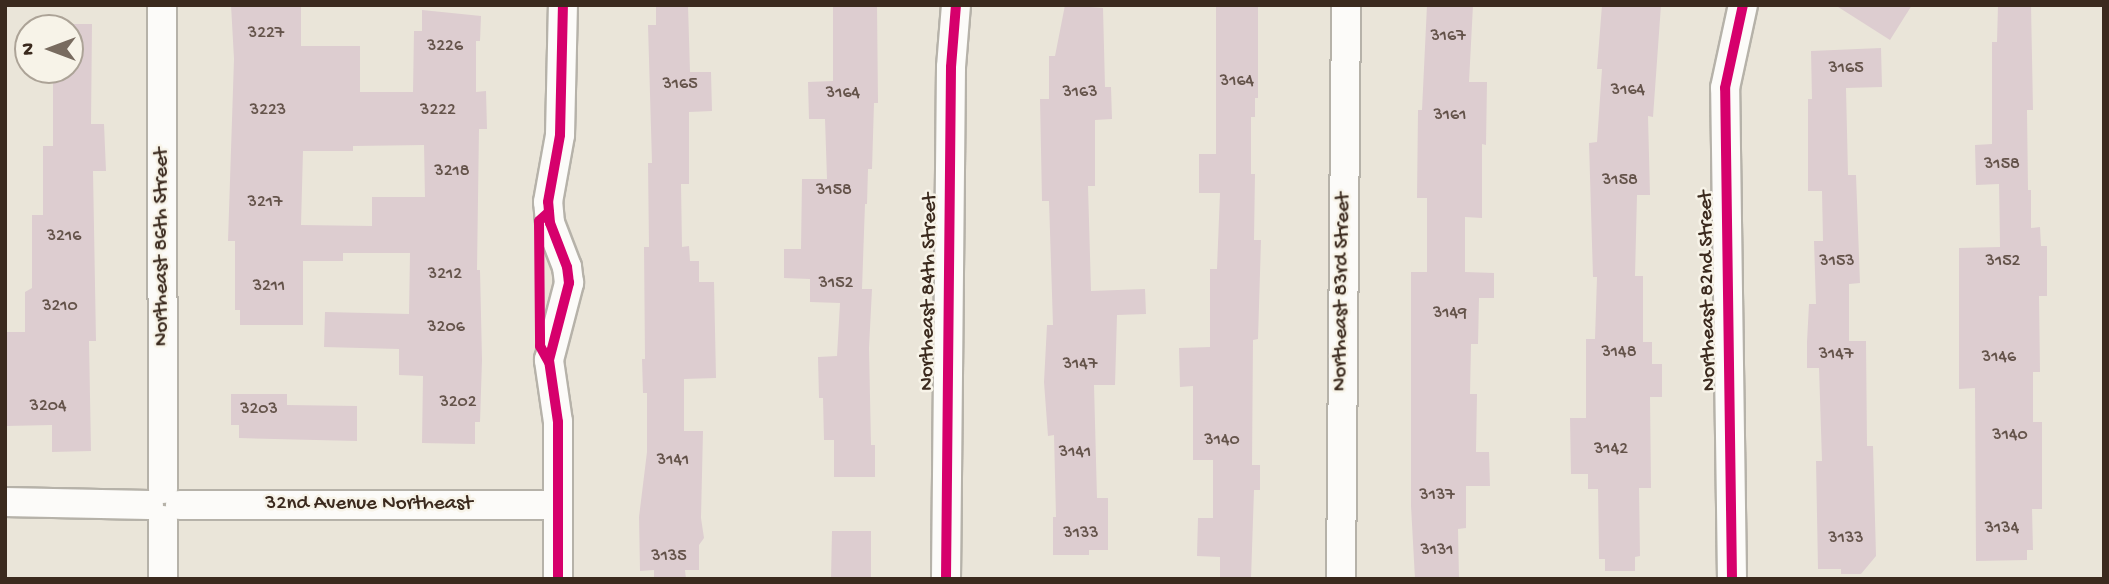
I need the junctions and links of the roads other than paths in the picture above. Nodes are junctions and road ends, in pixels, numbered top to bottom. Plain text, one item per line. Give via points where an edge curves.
1 (162, 5) edge
2 (563, 5) edge
3 (956, 5) edge
4 (1346, 5) edge
5 (1743, 5) edge
6 (5, 502) edge
7 (164, 505) junction
8 (558, 505) junction
9 (163, 579) edge
10 (558, 579) edge
11 (946, 579) edge
12 (1341, 579) edge
13 (1732, 579) edge

1 - 7 street, Northeast 86th Street
2 - 8 street via 560,135 548,202 569,283 549,360 558,422
3 - 11 street, Northeast 84th Street via 951,67
4 - 12 street, Northeast 83rd Street
5 - 13 street, Northeast 82nd Street via 1725,88
6 - 7 street, 32nd Avenue Northeast
7 - 8 street, 32nd Avenue Northeast
7 - 9 street, Northeast 86th Street
8 - 10 street

